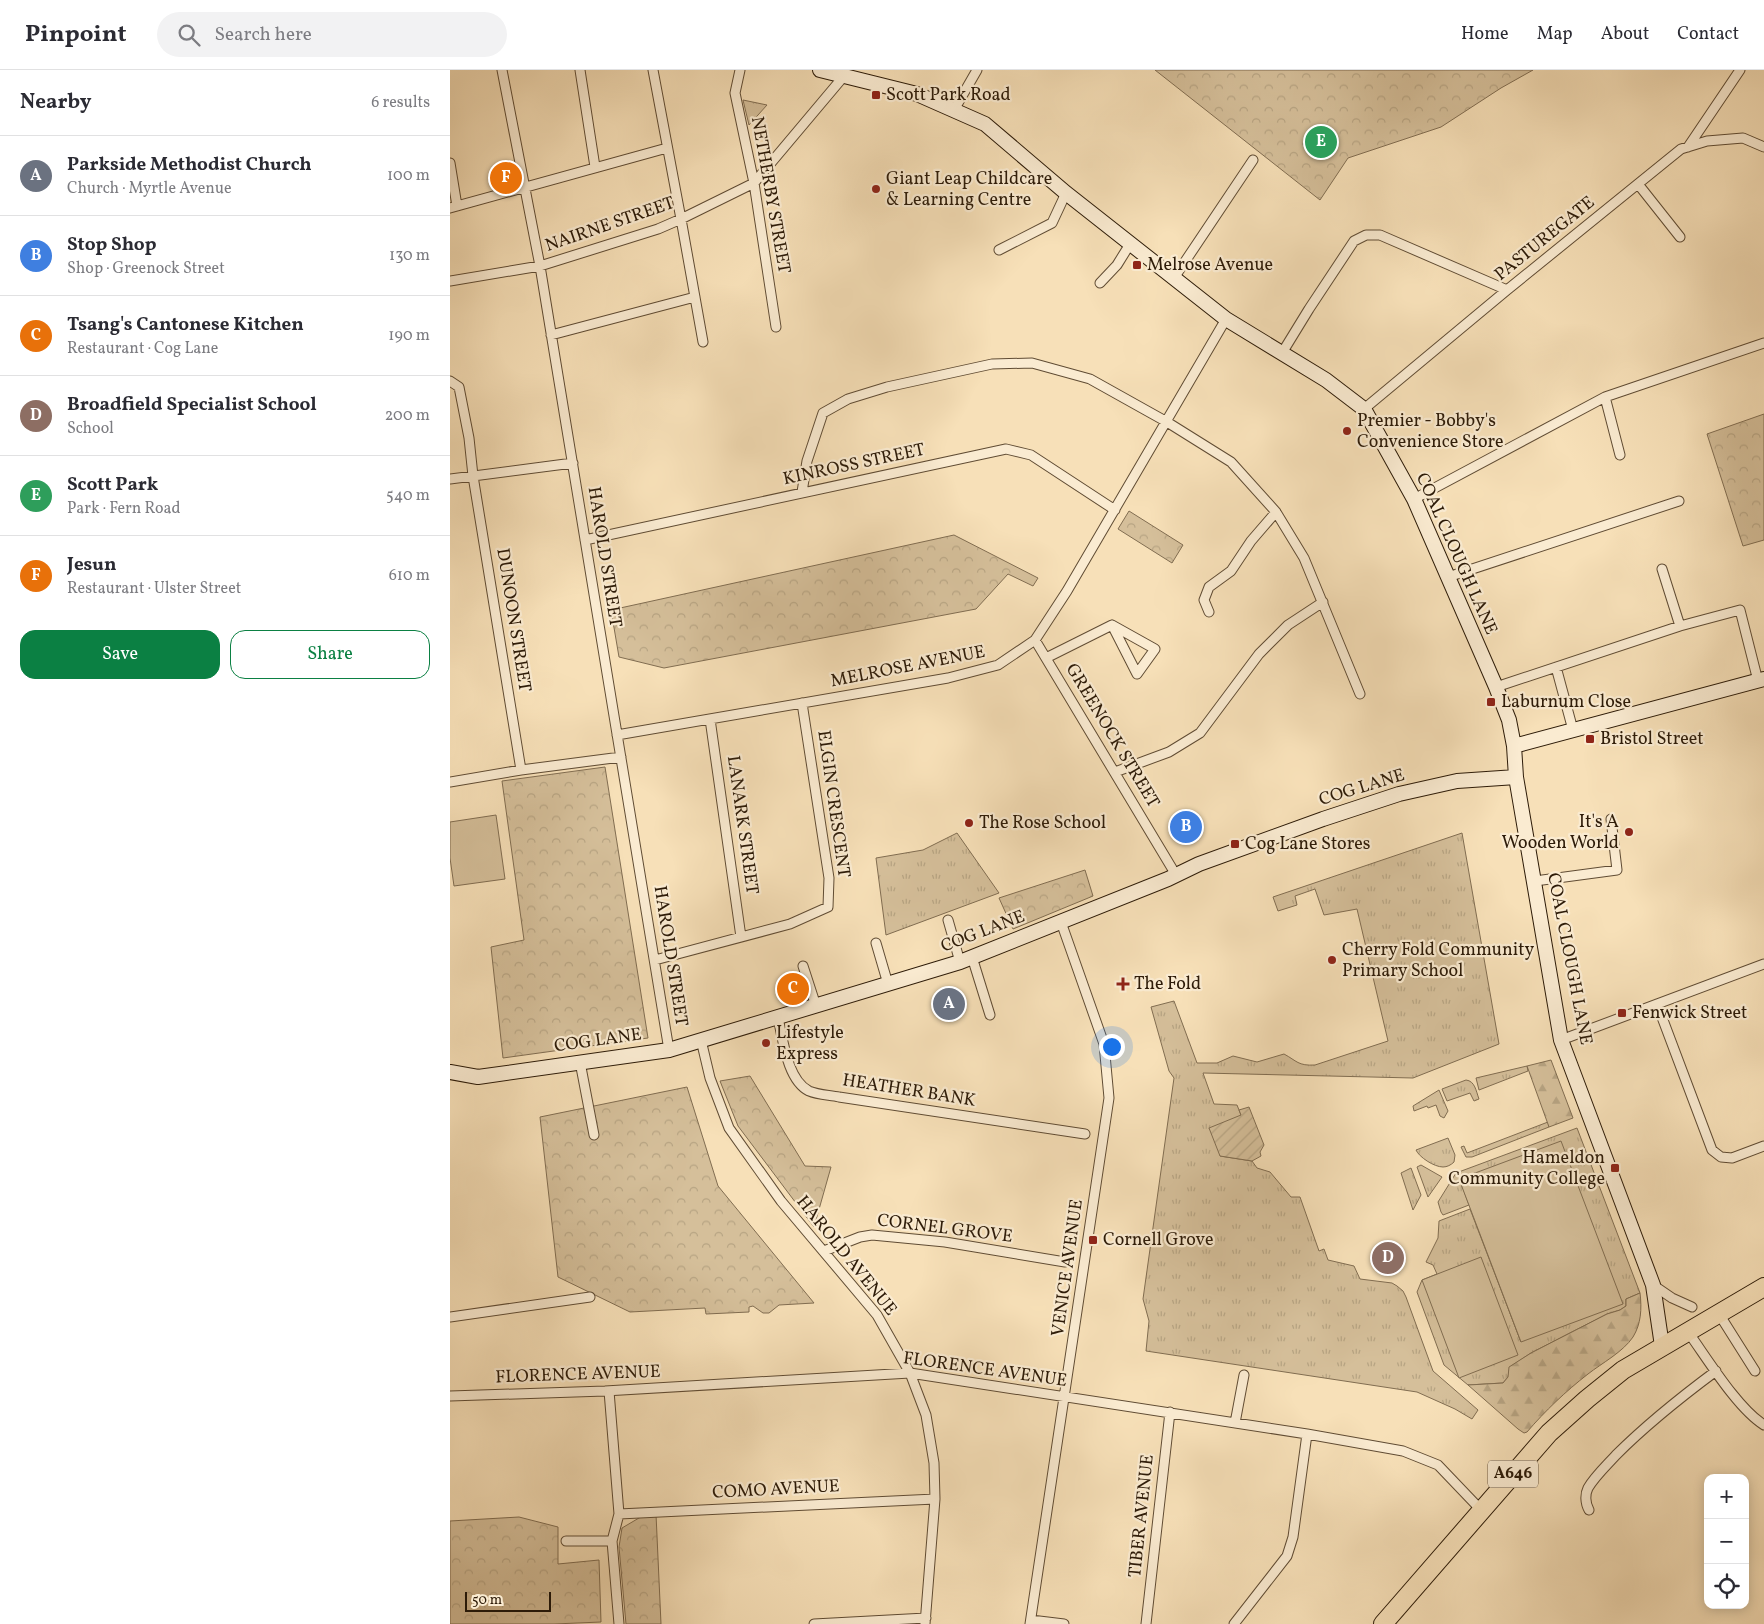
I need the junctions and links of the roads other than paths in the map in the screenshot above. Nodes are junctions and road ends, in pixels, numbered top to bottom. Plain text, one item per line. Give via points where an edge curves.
1 (502, 70) edge
2 (580, 70) edge
3 (652, 70) edge
4 (740, 70) edge
5 (820, 70) edge
6 (977, 70) edge
7 (1740, 70) edge
8 (844, 76) junction
9 (954, 110) junction
10 (1688, 147) junction
11 (1764, 147) edge
12 (667, 148) junction
13 (1253, 160) dead end
14 (450, 163) edge
15 (595, 167) junction
16 (754, 183) junction
17 (1638, 184) junction
18 (525, 187) junction
19 (1066, 193) junction
20 (454, 207) edge
21 (681, 219) junction
22 (1680, 237) dead end
23 (1130, 244) junction
24 (998, 250) dead end
25 (540, 266) junction
26 (1174, 278) junction
27 (450, 281) edge
28 (1100, 283) dead end
29 (1507, 290) junction
30 (695, 297) junction
31 (1226, 319) junction
32 (776, 327) dead end
33 (551, 335) junction
34 (703, 342) dead end
35 (1764, 343) edge
36 (1282, 353) junction
37 (450, 381) edge
38 (1605, 397) junction
39 (1364, 409) junction
40 (1167, 422) junction
41 (1620, 455) dead end
42 (573, 463) junction
43 (473, 476) junction
44 (450, 479) edge
45 (802, 492) junction
46 (1414, 500) junction
47 (1679, 500) dead end
48 (1115, 510) junction
49 (1276, 512) junction
50 (585, 540) junction
51 (1662, 569) dead end
52 (1448, 577) junction
53 (1323, 602) junction
54 (1209, 612) dead end
55 (1112, 625) junction
56 (1680, 626) junction
57 (1035, 640) junction
58 (1046, 658) junction
59 (1556, 667) junction
60 (1761, 680) edge
61 (1496, 687) junction
62 (1360, 694) dead end
63 (802, 704) junction
64 (710, 719) junction
65 (1573, 730) junction
66 (617, 734) junction
67 (1514, 746) junction
68 (621, 757) junction
69 (521, 770) junction
70 (1115, 772) junction
71 (1516, 777) junction
72 (450, 782) edge
73 (1611, 819) dead end
74 (1176, 875) junction
75 (1534, 881) junction
76 (948, 920) dead end
77 (1061, 922) junction
78 (741, 937) junction
79 (876, 943) dead end
80 (655, 960) junction
81 (966, 960) junction
82 (1764, 964) edge
83 (803, 966) dead end
84 (888, 984) junction
85 (1657, 1004) junction
86 (816, 1006) junction
87 (990, 1015) dead end
88 (778, 1018) junction
89 (701, 1040) junction
90 (1562, 1040) junction
91 (669, 1050) junction
92 (580, 1062) junction
93 (450, 1072) edge
94 (1085, 1134) dead end
95 (594, 1135) dead end
96 (1764, 1146) edge
97 (824, 1251) junction
98 (1065, 1262) dead end
99 (1653, 1285) junction
100 (1764, 1287) edge
101 (590, 1297) dead end
102 (1692, 1307) dead end
103 (1719, 1314) junction
104 (450, 1317) edge
105 (1688, 1332) junction
106 (1662, 1346) junction
107 (1716, 1371) junction
108 (1756, 1371) dead end
109 (910, 1373) junction
110 (1244, 1375) dead end
111 (610, 1391) junction
112 (454, 1396) edge
113 (1065, 1397) junction
114 (1170, 1412) junction
115 (1235, 1423) junction
116 (1764, 1425) edge
117 (1307, 1434) junction
118 (935, 1499) junction
119 (1481, 1510) junction
120 (1588, 1510) dead end
121 (620, 1514) junction
122 (566, 1541) dead end
123 (612, 1541) junction
124 (926, 1621) edge
125 (1030, 1622) edge
126 (619, 1624) edge
127 (814, 1624) edge
128 (1064, 1624) edge
129 (1146, 1624) edge
130 (1234, 1624) edge
131 (1383, 1624) edge

1 - 18 street, HAROLD STREET
2 - 15 street
3 - 12 street
4 - 16 street, NETHERBY STREET via 734,93
5 - 8 street, COAL CLOUGH LANE
6 - 9 street
7 - 10 street
8 - 9 street, COAL CLOUGH LANE via 917,94
8 - 16 street, NAIRNE STREET
9 - 19 street, COAL CLOUGH LANE via 985,124
10 - 11 street, PASTUREGATE via 1708,141 1743,138
10 - 17 street, PASTUREGATE via 1681,149
12 - 15 street
12 - 21 street
13 - 26 street
14 - 20 street
15 - 18 street
16 - 21 street, NAIRNE STREET
16 - 32 street, NETHERBY STREET
17 - 22 street
17 - 29 street, PASTUREGATE
18 - 20 street
18 - 25 street, HAROLD STREET
19 - 23 street, COAL CLOUGH LANE
19 - 24 street via 1052,223
21 - 25 street, NAIRNE STREET
21 - 30 street
23 - 26 street, COAL CLOUGH LANE
23 - 28 street
25 - 27 street, NAIRNE STREET
25 - 33 street, HAROLD STREET
26 - 31 street, COAL CLOUGH LANE
29 - 36 street via 1380,234 1366,235 1354,241
29 - 39 street, PASTUREGATE
30 - 33 street
30 - 34 street
31 - 36 street, COAL CLOUGH LANE
31 - 40 street, MELROSE AVENUE
33 - 42 street, HAROLD STREET
35 - 38 street
36 - 39 street, COAL CLOUGH LANE via 1326,380
37 - 43 street, DUNOON STREET via 459,387
38 - 41 street
38 - 46 street
39 - 46 street, COAL CLOUGH LANE
40 - 45 street via 1090,378 1032,363 992,364 887,387 848,399 823,413 807,460
40 - 48 street, MELROSE AVENUE
40 - 49 street via 1231,462
42 - 43 street
42 - 50 street, HAROLD STREET
43 - 44 street
43 - 69 street, DUNOON STREET
45 - 48 street, KINROSS STREET via 1006,450 1032,455
45 - 50 street, KINROSS STREET
46 - 52 street, COAL CLOUGH LANE
47 - 52 street
48 - 57 street, MELROSE AVENUE
49 - 53 street via 1304,558
49 - 54 street via 1231,571 1209,587 1204,600
50 - 66 street, HAROLD STREET
51 - 56 street
52 - 61 street, COAL CLOUGH LANE
53 - 62 street
53 - 70 street via 1288,625 1258,654 1200,732 1169,752
55 - 55 street via 1133,666 1137,674 1155,649
55 - 58 street
56 - 59 street
56 - 60 street via 1740,610
57 - 58 street, GREENOCK STREET
57 - 63 street, MELROSE AVENUE via 998,665 948,678
58 - 70 street, GREENOCK STREET
59 - 61 street
59 - 65 street
60 - 65 street
61 - 67 street, COAL CLOUGH LANE via 1509,720
63 - 64 street, MELROSE AVENUE
63 - 78 street, ELGIN CRESCENT via 829,878 828,907 790,924
64 - 66 street, MELROSE AVENUE
64 - 78 street, LANARK STREET
65 - 67 street
66 - 68 street, HAROLD STREET
67 - 71 street, COAL CLOUGH LANE
68 - 69 street
68 - 80 street, HAROLD STREET
69 - 72 street
70 - 74 street, GREENOCK STREET
71 - 74 street, COG LANE via 1457,781 1399,794
71 - 75 street, COAL CLOUGH LANE
73 - 75 street via 1617,870
74 - 77 street, COG LANE
75 - 90 street, COAL CLOUGH LANE
76 - 81 street
77 - 81 street, COG LANE
77 - 113 street, VENICE AVENUE via 1104,1044 1109,1098
78 - 80 street, ELGIN CRESCENT
79 - 84 street
80 - 91 street, HAROLD STREET
81 - 84 street, COG LANE
81 - 87 street
82 - 85 street
83 - 86 street
84 - 86 street, COG LANE
85 - 90 street
85 - 96 street via 1712,1150 1721,1157 1732,1158
86 - 88 street, COG LANE
88 - 89 street, COG LANE
88 - 94 street, HEATHER BANK via 796,1080 809,1090
89 - 91 street, COG LANE
89 - 97 street, HAROLD AVENUE via 710,1078 729,1128 780,1201
90 - 99 street, COAL CLOUGH LANE
91 - 92 street, COG LANE
92 - 93 street, COG LANE via 478,1077
92 - 95 street
97 - 98 street, CORNEL GROVE via 872,1235 945,1242
97 - 109 street, HAROLD AVENUE via 877,1315
99 - 102 street
99 - 106 street, COAL CLOUGH LANE
100 - 103 highway, A646
101 - 104 street
103 - 105 highway, A646
103 - 108 street
105 - 106 highway, A646
105 - 107 street
106 - 119 highway, A646 via 1623,1370 1549,1432
107 - 116 street
107 - 120 street via 1637,1433 1602,1470 1587,1489 1585,1503
109 - 111 street, FLORENCE AVENUE
109 - 113 street, FLORENCE AVENUE
109 - 118 street, HAROLD AVENUE via 926,1415 934,1463
110 - 115 street
111 - 112 street, FLORENCE AVENUE
111 - 121 street
113 - 114 street, FLORENCE AVENUE
113 - 125 street, VENICE AVENUE
114 - 115 street, FLORENCE AVENUE
114 - 129 street, TIBER AVENUE
115 - 117 street, FLORENCE AVENUE
117 - 119 street, FLORENCE AVENUE via 1403,1452 1438,1465
117 - 130 street via 1293,1538 1287,1556
118 - 121 street, COMO AVENUE
118 - 124 street, HAROLD AVENUE
119 - 131 highway, A646
121 - 123 street
122 - 123 street
123 - 126 street
124 - 127 street
125 - 128 street

